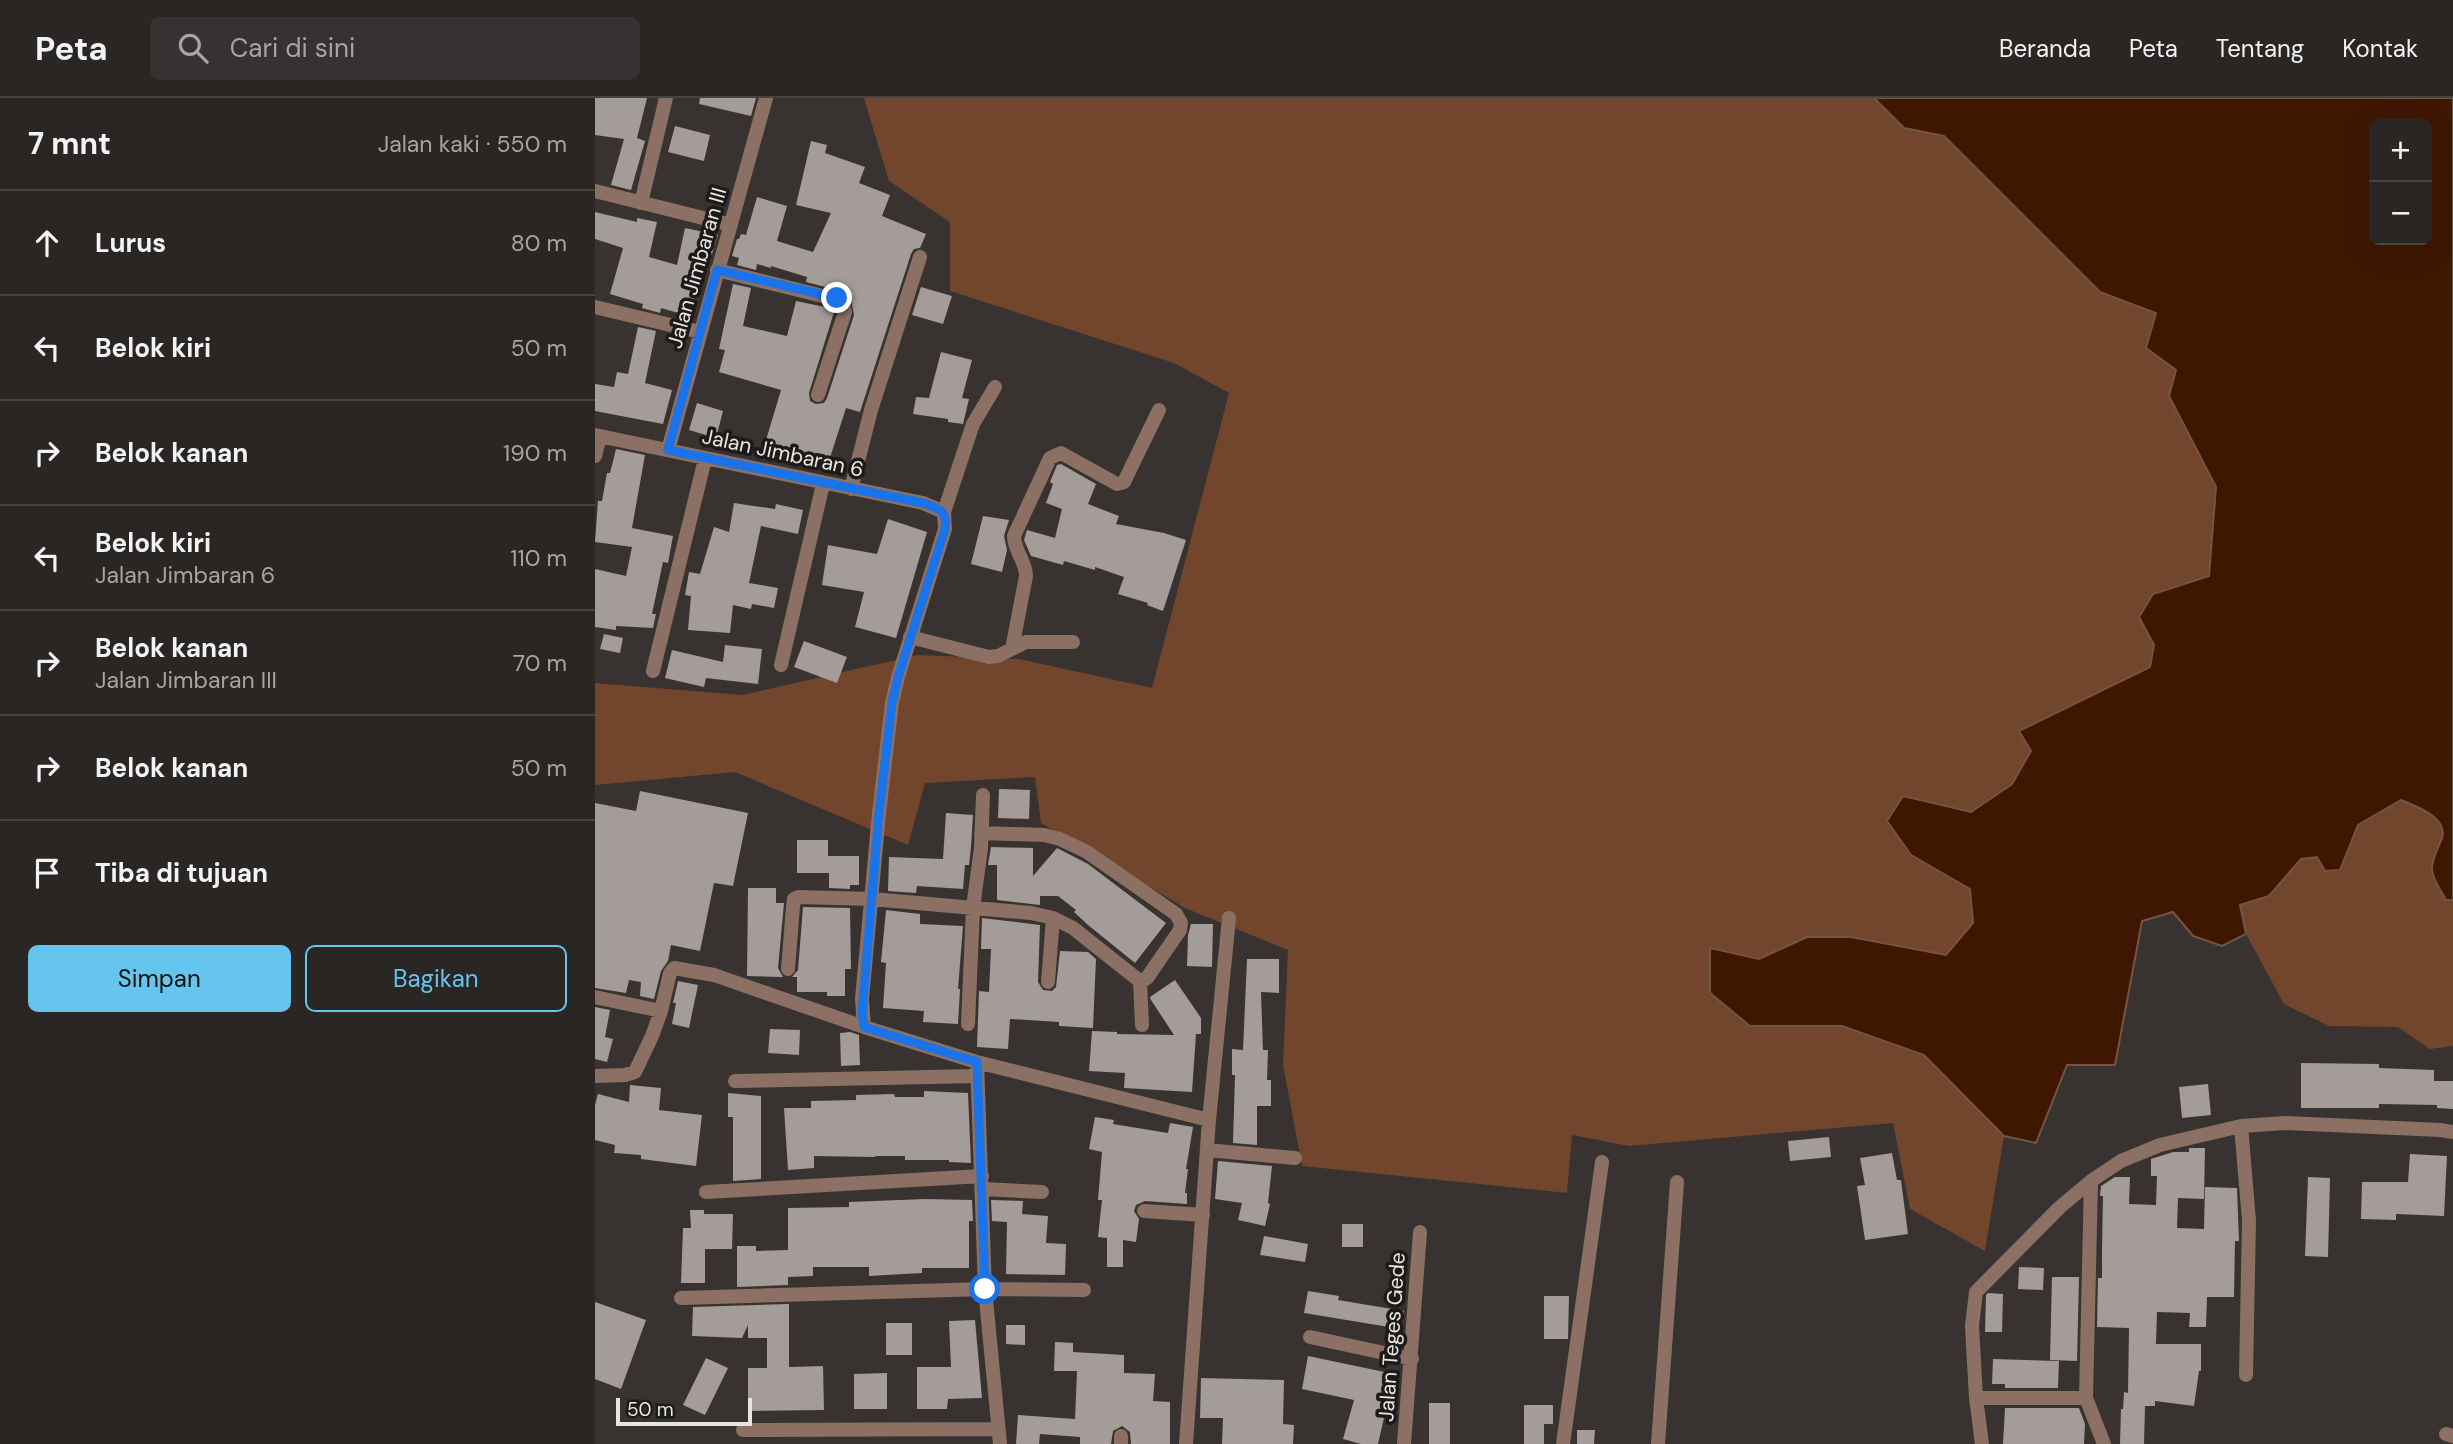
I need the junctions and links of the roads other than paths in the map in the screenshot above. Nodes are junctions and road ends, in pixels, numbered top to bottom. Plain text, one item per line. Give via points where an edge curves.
1 (666, 98) edge
2 (766, 98) edge
3 (595, 191) edge
4 (641, 203) junction
5 (731, 225) junction
6 (920, 257) dead end
7 (717, 270) junction
8 (595, 307) edge
9 (700, 332) junction
10 (995, 387) dead end
11 (818, 395) dead end
12 (1159, 410) dead end
13 (598, 436) edge
14 (668, 450) junction
15 (595, 456) edge
16 (705, 459) junction
17 (823, 484) junction
18 (851, 489) junction
19 (944, 512) junction
20 (910, 637) junction
21 (1073, 642) dead end
22 (1013, 649) junction
23 (781, 665) dead end
24 (653, 671) dead end
25 (983, 795) dead end
26 (981, 832) junction
27 (872, 900) junction
28 (973, 908) junction
29 (1053, 918) junction
30 (1229, 918) dead end
31 (788, 969) dead end
32 (1140, 981) junction
33 (1048, 982) dead end
34 (595, 997) edge
35 (661, 1011) junction
36 (968, 1024) dead end
37 (1142, 1025) dead end
38 (864, 1027) junction
39 (977, 1069) junction
40 (595, 1076) edge
41 (735, 1081) dead end
42 (1209, 1119) junction
43 (2241, 1126) junction
44 (2446, 1131) edge
45 (1207, 1150) junction
46 (1295, 1158) dead end
47 (1602, 1163) dead end
48 (2091, 1181) junction
49 (1677, 1182) dead end
50 (983, 1183) junction
51 (706, 1192) dead end
52 (1042, 1192) dead end
53 (1144, 1210) dead end
54 (1203, 1215) junction
55 (1420, 1233) dead end
56 (985, 1289) junction
57 (1084, 1290) dead end
58 (681, 1298) dead end
59 (1310, 1337) dead end
60 (1412, 1359) junction
61 (2246, 1375) dead end
62 (1976, 1398) junction
63 (2086, 1398) junction
64 (999, 1429) junction
65 (743, 1430) dead end
66 (1000, 1444) edge
67 (1186, 1444) edge
68 (1405, 1444) edge
69 (1563, 1444) edge
70 (1658, 1444) edge
71 (1982, 1444) edge
72 (2103, 1444) edge

1 - 4 street
2 - 5 street, Jalan Jimbaran III
3 - 4 street
4 - 5 street
5 - 7 street, Jalan Jimbaran III
6 - 18 street
7 - 9 street, Jalan Jimbaran III
7 - 11 street via 843,301 845,312
8 - 9 street
9 - 14 street, Jalan Jimbaran III
10 - 19 street via 973,425
12 - 22 street via 1124,482 1117,484 1061,453 1050,458 1014,538 1026,576
13 - 14 street, Jalan Jimbaran 6
13 - 15 street
14 - 16 street, Jalan Jimbaran 6
16 - 17 street, Jalan Jimbaran 6
16 - 24 street
17 - 18 street, Jalan Jimbaran 6
17 - 23 street
18 - 19 street, Jalan Jimbaran 6 via 923,503
19 - 20 street via 945,529
20 - 22 street via 981,656 998,656
20 - 27 street via 892,703
21 - 22 street via 1030,642
25 - 26 street
26 - 28 street
26 - 32 street via 1060,839 1087,852 1176,914 1180,930 1147,978
27 - 28 street
27 - 31 street via 795,899
27 - 38 street via 862,999
28 - 29 street
28 - 36 street
29 - 32 street via 1073,928
29 - 33 street
30 - 42 street
32 - 37 street
34 - 35 street
35 - 38 street via 670,973 678,968 714,975
35 - 40 street via 635,1072
38 - 39 street
39 - 41 street
39 - 42 street
39 - 50 street
42 - 45 street
43 - 44 street via 2285,1123
43 - 48 street via 2160,1145
43 - 61 street via 2249,1220
45 - 46 street
45 - 54 street
47 - 69 street
48 - 62 street via 1976,1292 1972,1325
48 - 63 street
49 - 70 street
50 - 51 street
50 - 52 street
50 - 56 street
53 - 54 street
54 - 67 street
55 - 60 street, Jalan Teges Gede
56 - 57 street
56 - 58 street
56 - 64 street
59 - 60 street
60 - 68 street, Jalan Teges Gede
62 - 63 street
62 - 71 street
63 - 72 street
64 - 65 street
64 - 66 street

